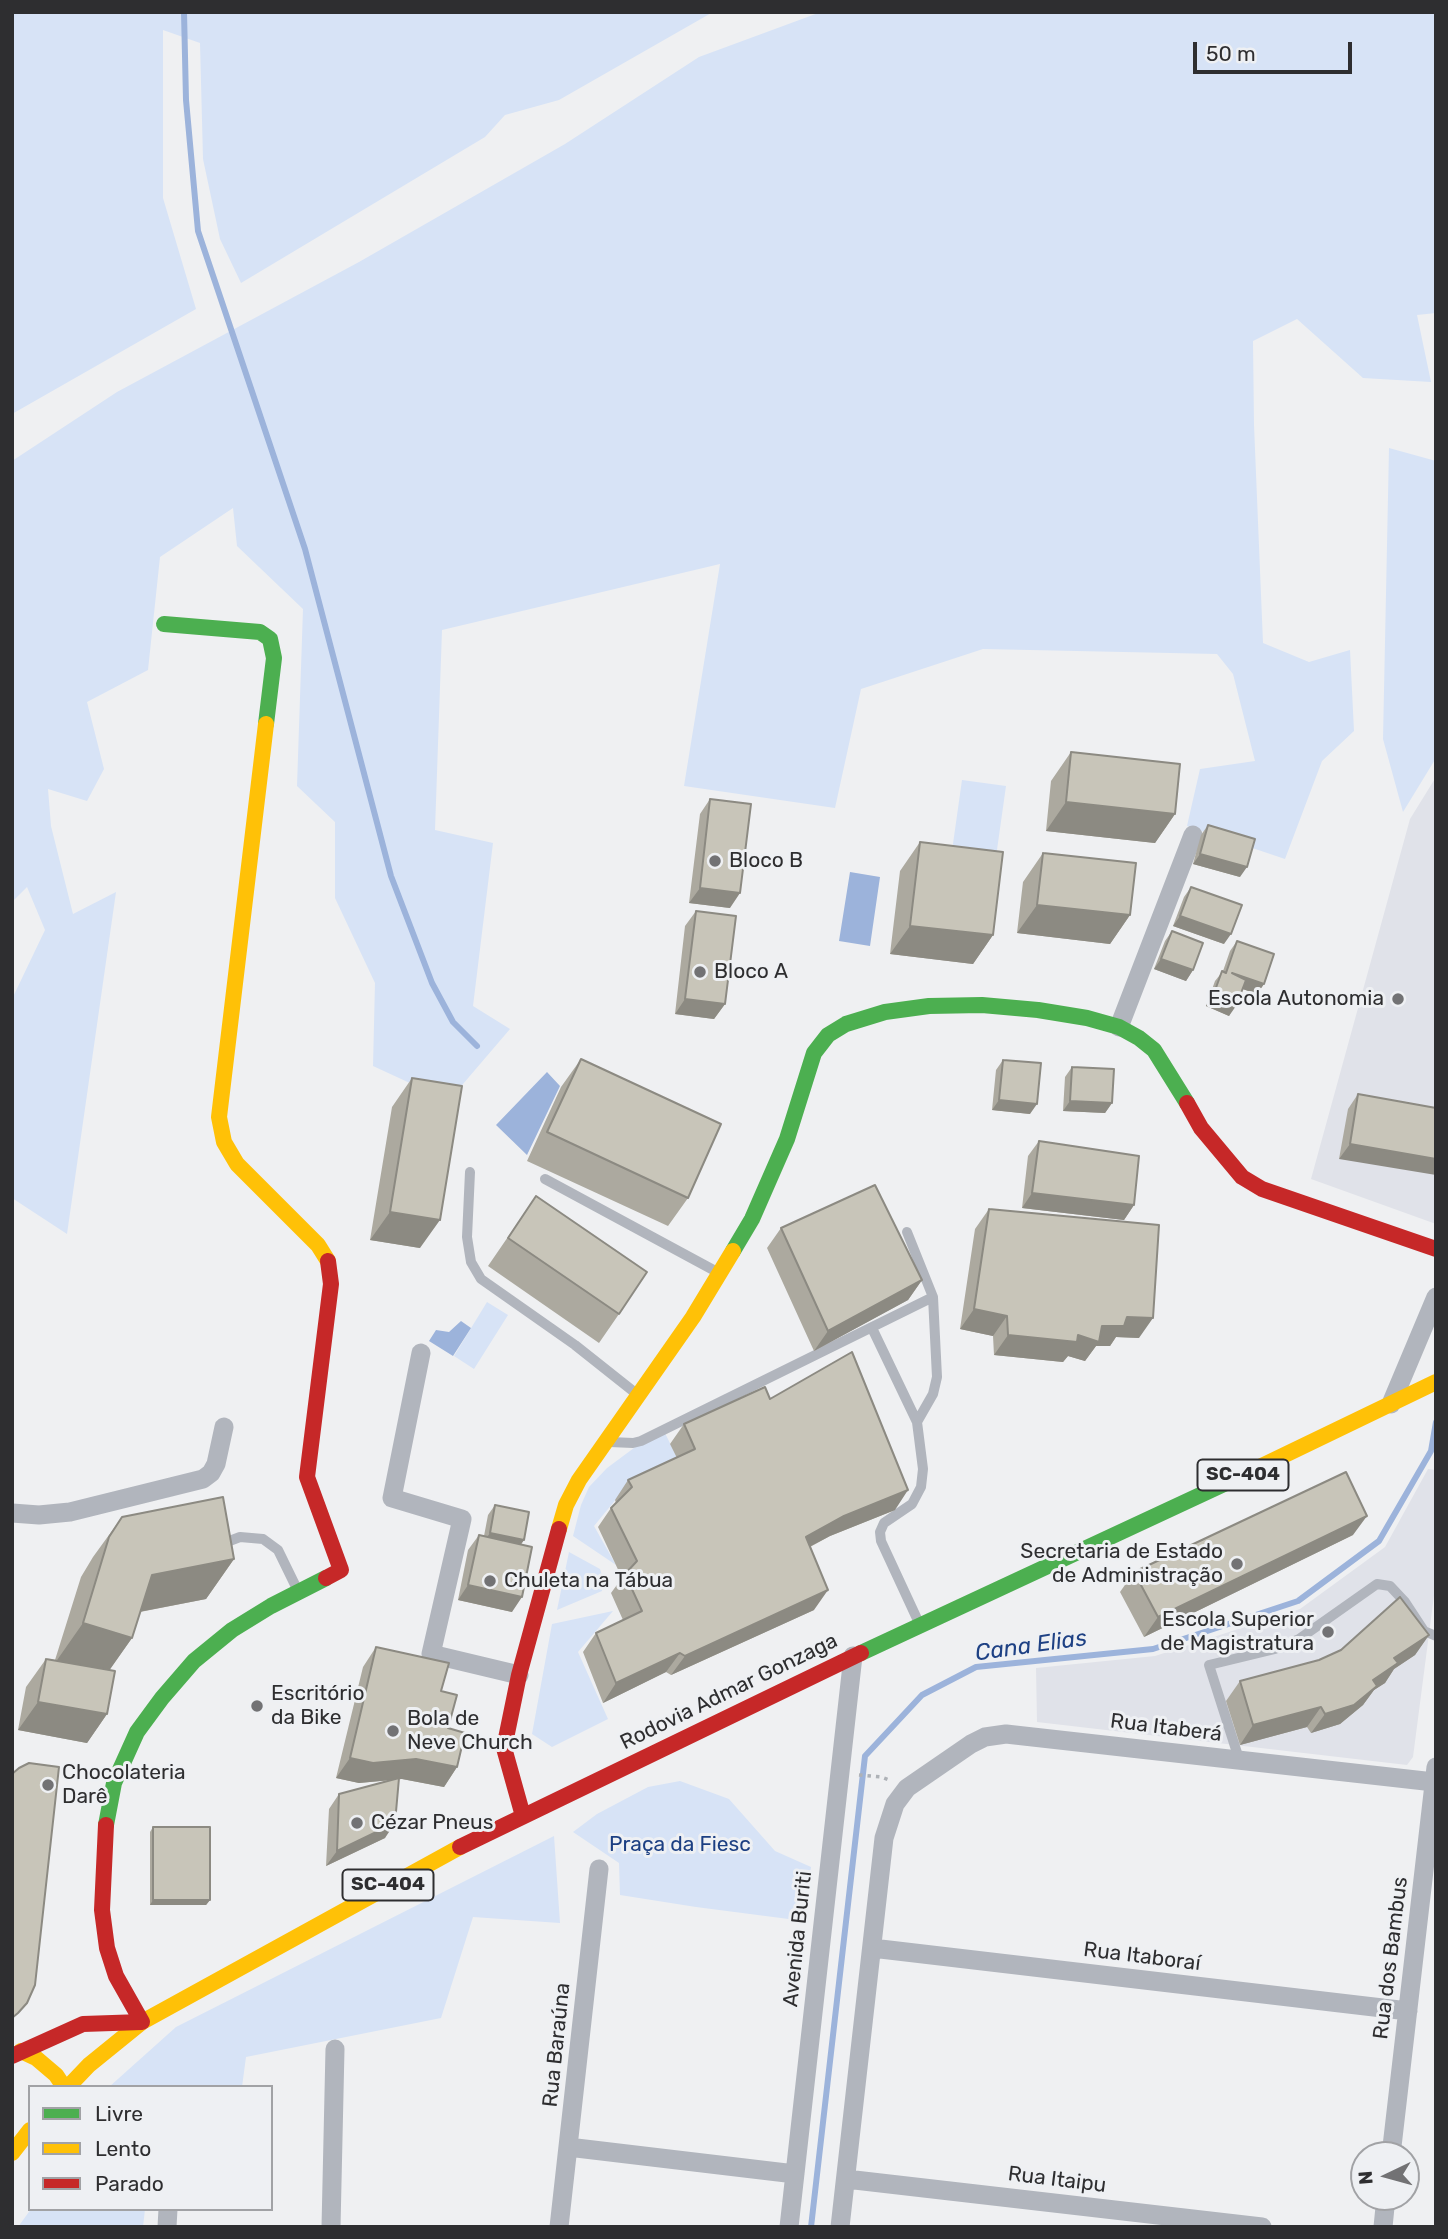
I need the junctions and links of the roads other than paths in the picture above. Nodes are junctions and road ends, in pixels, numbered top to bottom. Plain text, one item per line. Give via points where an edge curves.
1 (164, 624) dead end
2 (1193, 835) dead end
3 (1119, 1027) junction
4 (470, 1172) dead end
5 (545, 1179) dead end
6 (907, 1232) dead end
7 (1436, 1249) edge
8 (719, 1273) junction
9 (933, 1297) junction
10 (1436, 1297) edge
11 (872, 1328) junction
12 (421, 1353) dead end
13 (1436, 1382) edge
14 (638, 1396) junction
15 (1391, 1404) junction
16 (917, 1422) junction
17 (224, 1427) dead end
18 (606, 1442) junction
19 (12, 1513) edge
20 (214, 1547) edge
21 (299, 1592) junction
22 (920, 1624) junction
23 (1436, 1636) edge
24 (853, 1656) junction
25 (519, 1675) junction
26 (1239, 1759) junction
27 (1435, 1774) edge
28 (523, 1816) junction
29 (599, 1869) dead end
30 (872, 1948) junction
31 (1408, 2011) junction
32 (142, 2022) junction
33 (335, 2049) dead end
34 (23, 2055) edge
35 (45, 2085) edge
36 (64, 2085) edge
37 (68, 2085) edge
38 (28, 2133) edge
39 (1393, 2141) edge
40 (568, 2147) junction
41 (12, 2154) edge
42 (795, 2174) junction
43 (846, 2179) junction
44 (331, 2227) edge
45 (559, 2227) edge
46 (789, 2227) edge
47 (841, 2227) edge
48 (1262, 2227) edge

1 - 21 street via 260,632 270,639 274,658 219,1117 224,1142 237,1164 328,1260 331,1284 307,1477 341,1570
2 - 3 street
3 - 7 street via 1154,1050 1201,1128 1242,1177 1262,1189
3 - 8 street via 1038,1010 942,1006 885,1012 828,1035 810,1063 771,1179
4 - 14 lane via 467,1237 471,1262 481,1279
5 - 8 lane
6 - 9 lane
8 - 14 street
9 - 11 lane
9 - 16 lane via 937,1377
10 - 15 street
11 - 16 lane
11 - 18 lane via 641,1441
12 - 25 street via 392,1498 462,1519 431,1654
13 - 15 street, Rodovia Admar Gonzaga / SC-404
14 - 18 street
15 - 22 street, Rodovia Admar Gonzaga / SC-404
16 - 22 lane via 921,1488 912,1504 884,1523 880,1532
17 - 19 street via 216,1464 203,1479 70,1512
18 - 25 street via 566,1505
20 - 21 lane via 240,1537 262,1539 278,1550
21 - 32 street via 232,1630 194,1661 137,1732 114,1783 106,1816 102,1910 116,1976
22 - 24 street, Rodovia Admar Gonzaga / SC-404
23 - 26 lane via 1419,1626 1390,1586 1377,1584 1299,1639 1209,1665
24 - 28 street, Rodovia Admar Gonzaga / SC-404
24 - 42 street, Avenida Buriti
25 - 28 street via 505,1748
26 - 27 street, Rua Itaberá
26 - 30 street, Rua Itaberá via 1006,1734 971,1744 907,1788 895,1804 884,1838
27 - 31 street, Rua dos Bambus
28 - 32 street, Rodovia Admar Gonzaga / SC-404 via 441,1856
29 - 40 street, Rua Baraúna
30 - 31 street, Rua Itaboraí
30 - 43 street
31 - 39 street, Rua dos Bambus
32 - 34 street via 83,2024
32 - 37 street, Rodovia Admar Gonzaga / SC-404
33 - 44 street
34 - 35 street
34 - 36 street
38 - 41 street
40 - 42 street
40 - 45 street, Rua Baraúna
42 - 46 street, Avenida Buriti
43 - 47 street
43 - 48 street, Rua Itaipu

